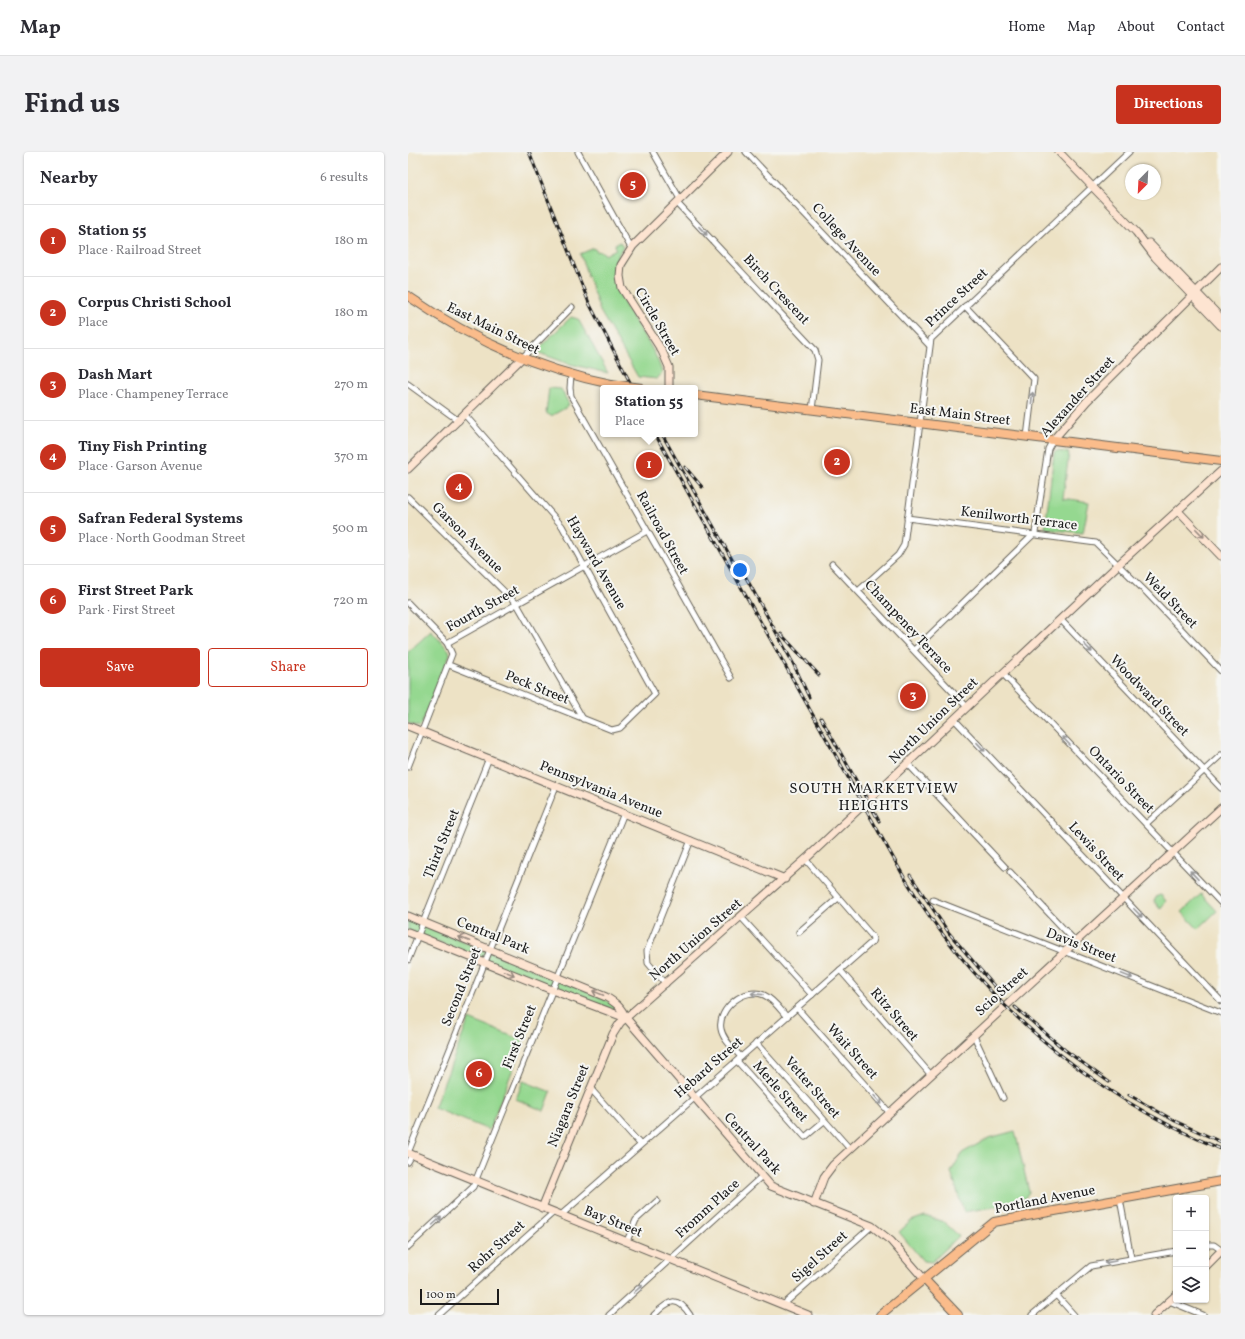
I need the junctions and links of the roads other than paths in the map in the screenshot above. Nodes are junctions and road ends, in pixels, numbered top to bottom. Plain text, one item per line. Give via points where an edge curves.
1 (578, 152) edge
2 (653, 152) edge
3 (728, 152) edge
4 (746, 152) edge
5 (1059, 152) edge
6 (1129, 152) edge
7 (1092, 187) junction
8 (678, 201) junction
9 (631, 248) junction
10 (1221, 267) edge
11 (1195, 294) junction
12 (408, 296) edge
13 (966, 306) junction
14 (572, 307) dead end
15 (1221, 318) edge
16 (1221, 326) edge
17 (929, 345) junction
18 (521, 359) junction
19 (571, 375) junction
20 (408, 384) edge
21 (618, 385) edge
22 (669, 385) edge
23 (698, 395) edge
24 (812, 410) junction
25 (465, 415) junction
26 (459, 420) junction
27 (920, 423) junction
28 (1027, 437) junction
29 (1053, 440) junction
30 (418, 460) junction
31 (1221, 461) edge
32 (408, 462) edge
33 (408, 469) edge
34 (1221, 471) edge
35 (408, 497) edge
36 (1178, 511) junction
37 (908, 518) junction
38 (647, 531) junction
39 (1035, 533) junction
40 (1221, 556) edge
41 (832, 564) dead end
42 (1119, 564) junction
43 (585, 566) junction
44 (858, 591) junction
45 (408, 603) edge
46 (517, 604) junction
47 (1061, 620) junction
48 (447, 643) junction
49 (914, 650) junction
50 (449, 665) junction
51 (1221, 671) edge
52 (1002, 674) junction
53 (731, 678) dead end
54 (967, 707) junction
55 (583, 719) junction
56 (954, 719) junction
57 (408, 726) edge
58 (617, 730) joint
59 (422, 732) junction
60 (1221, 755) edge
61 (489, 758) junction
62 (908, 764) junction
63 (408, 767) edge
64 (1204, 771) junction
65 (556, 786) junction
66 (1221, 788) edge
67 (1221, 808) edge
68 (624, 813) junction
69 (1146, 824) junction
70 (691, 840) junction
71 (1173, 853) junction
72 (806, 860) junction
73 (1005, 867) dead end
74 (1010, 872) dead end
75 (784, 879) junction
76 (838, 898) junction
77 (1124, 898) junction
78 (933, 900) dead end
79 (1221, 903) edge
80 (408, 916) edge
81 (741, 917) junction
82 (423, 922) junction
83 (408, 932) edge
84 (799, 932) dead end
85 (418, 936) junction
86 (1076, 942) junction
87 (490, 949) junction
88 (1065, 952) junction
89 (408, 960) edge
90 (485, 963) junction
91 (840, 970) junction
92 (557, 977) junction
93 (666, 984) junction
94 (552, 990) junction
95 (812, 995) junction
96 (1221, 1001) edge
97 (797, 1008) junction
98 (1221, 1013) edge
99 (786, 1016) junction
100 (626, 1018) junction
101 (974, 1036) junction
102 (756, 1043) junction
103 (739, 1059) junction
104 (931, 1075) junction
105 (590, 1088) junction
106 (694, 1098) junction
107 (1003, 1098) dead end
108 (890, 1112) junction
109 (824, 1120) junction
110 (640, 1144) junction
111 (850, 1149) junction
112 (409, 1156) edge
113 (762, 1176) junction
114 (476, 1181) junction
115 (1221, 1182) edge
116 (1120, 1199) junction
117 (657, 1201) dead end
118 (814, 1204) junction
119 (542, 1208) junction
120 (554, 1212) junction
121 (561, 1215) junction
122 (872, 1226) junction
123 (627, 1241) junction
124 (1209, 1245) edge
125 (408, 1247) edge
126 (1173, 1251) edge
127 (1221, 1251) edge
128 (1131, 1258) junction
129 (671, 1259) junction
130 (1209, 1263) edge
131 (924, 1279) junction
132 (1056, 1295) junction
133 (1173, 1297) edge
134 (1169, 1301) junction
135 (783, 1305) junction
136 (439, 1315) edge
137 (609, 1315) edge
138 (654, 1315) edge
139 (690, 1315) edge
140 (808, 1315) edge
141 (880, 1315) edge
142 (958, 1315) edge
143 (1032, 1315) edge
144 (1074, 1315) edge
145 (1154, 1315) edge
146 (1203, 1315) edge

1 - 9 street
2 - 8 street, Birch Crescent
3 - 8 street
4 - 17 street, College Avenue
5 - 7 street
6 - 7 street, Prince Street
7 - 11 street via 1160,253
7 - 13 street, Prince Street
8 - 9 street
8 -> 24 street, Birch Crescent via 812,346 818,356
9 - 22 street, Circle Street via 623,260 620,281 625,294 662,351 669,367
10 - 11 street, Alexander Street
11 - 15 street
11 - 16 street
11 - 29 street, Alexander Street via 1087,401
12 - 18 main road, East Main Street via 445,321
13 - 17 street, Prince Street via 931,339
28 -> 13 street via 1034,379
14 - 18 street
17 - 27 street, Prince Street
18 - 19 main road, East Main Street
18 - 25 street
19 - 21 main road, East Main Street, bridge
19 - 38 street, Railroad Street via 571,396
20 - 26 street
23 - 24 main road, East Main Street
24 - 27 main road, East Main Street
25 - 26 street
25 - 43 street, Hayward Avenue via 560,523
26 - 30 street
27 - 28 main road, East Main Street
27 - 37 street, Prince Street
28 - 29 main road, East Main Street
29 - 31 main road, East Main Street
29 - 39 street, Alexander Street via 1048,449
30 - 32 street
30 - 33 street
34 - 36 street, North Union Street
35 - 46 street, Garson Avenue
36 -> 40 street
36 - 42 street, North Union Street
37 - 39 street, Kenilworth Terrace
37 - 44 street, Prince Street via 905,542 901,551
38 - 43 street, Fourth Street
38 - 53 street, Railroad Street
39 - 42 street, Kenilworth Terrace via 1090,541
39 - 49 street
41 - 44 street, Champeney Terrace
42 - 47 street, North Union Street
42 - 51 street, Weld Street
43 - 46 street, Fourth Street
43 - 58 street, Hayward Avenue via 655,692 653,697
44 - 49 street, Champeney Terrace
45 - 48 street
46 - 48 street, Fourth Street
46 - 55 street, Garson Avenue
47 - 52 street, North Union Street
47 -> 64 street, Woodward Street
48 - 50 street, Fourth Street via 452,654
49 - 54 street, Champeney Terrace
50 - 55 street, Peck Street
50 - 59 street, Fourth Street
52 - 54 street, North Union Street
69 -> 52 street, Ontario Street
54 - 56 street, North Union Street
55 - 58 street, Peck Street
56 - 62 street, North Union Street
56 -> 77 street, Lewis Street
57 - 59 street, Pennsylvania Avenue
59 - 61 street, Pennsylvania Avenue
59 - 63 street, Fourth Street
60 - 64 street
61 - 65 street, Pennsylvania Avenue
61 - 82 street, Third Street
62 - 72 street, North Union Street
62 - 73 street
64 - 66 street, Woodward Street
64 - 69 street
65 - 68 street, Pennsylvania Avenue
65 - 87 street, Second Street
67 - 71 street, Scio Street
68 - 70 street, Pennsylvania Avenue
68 - 92 street, First Street
69 - 71 street, Ontario Street
70 - 75 street, Pennsylvania Avenue
70 - 93 street via 646,951 648,963
71 - 77 street, Scio Street
79 -> 71 street, Ontario Street
72 - 75 street, North Union Street
72 - 76 street
74 - 86 street
75 - 81 street, North Union Street
76 - 84 street
76 - 91 street, Hebard Street via 874,939
77 - 86 street, Scio Street
77 -> 96 street, Lewis Street
78 - 88 street, Davis Street
80 - 82 street, Central Park
81 - 93 street, North Union Street
81 - 95 street
82 - 85 street, Third Street
87 -> 82 street, Central Park
83 - 85 street, Central Park
85 - 89 street, Third Street
85 - 90 street, Central Park
86 - 88 street, Scio Street
87 - 90 street, Second Street
87 - 92 street, Central Park
88 -> 98 street, Davis Street
88 - 101 street, Scio Street
90 -> 94 street, Central Park
90 - 112 street, Second Street
91 - 95 street, Hebard Street
91 - 104 street, Ritz Street
92 - 94 street, First Street
100 -> 92 street, Central Park via 616,1002
93 - 100 street, North Union Street
94 - 100 street, Central Park
94 - 114 street, First Street
95 - 97 street, Hebard Street
97 - 99 street, Hebard Street
97 -> 108 street, Wait Street
99 - 102 street, Hebard Street
99 -> 103 street via 767,996 755,992 744,995 727,1008 722,1017 722,1033
100 - 105 street, Niagara Street via 616,1028
100 - 106 street, Central Park
101 - 104 street, Scio Street
101 - 107 street
102 - 103 street, Hebard Street
102 - 109 street, Vetter Street
103 - 106 street, Hebard Street
103 - 109 street, Merle Street via 805,1138
104 - 108 street, Scio Street
105 - 110 street
105 - 119 street, Niagara Street
106 - 110 street, Hebard Street
106 - 113 street, Central Park
108 - 111 street, Scio Street
109 - 111 street, Vetter Street
110 - 121 street, Hebard Street
111 - 118 street, Scio Street via 828,1170
112 - 114 street, Bay Street
113 - 118 street, Central Park via 777,1189
113 - 129 street, Fromm Place
114 - 119 street, Bay Street
125 -> 114 street, First Street via 473,1187
115 - 116 main road, Portland Avenue
116 - 128 street
116 - 131 main road, Portland Avenue via 994,1222
117 - 123 street via 636,1220
118 - 122 street, Central Park
119 - 120 street, Bay Street
120 - 121 street, Bay Street
120 - 136 street, Rohr Street
121 - 123 street, Bay Street
122 - 131 street, Central Park via 891,1241
122 - 135 street, Sigel Street
123 - 129 street, Bay Street
124 - 127 street via 1214,1245
126 - 128 street
127 - 130 street
128 -> 132 street via 1091,1266
129 - 135 street, Bay Street
137 -> 129 street, Fromm Place
131 - 141 main road, Portland Avenue
131 - 142 main road
132 - 143 street
132 - 144 street
133 - 134 street
134 - 145 street
134 - 146 street
135 - 140 street, Bay Street
138 - 139 street via 674,1301 680,1302

